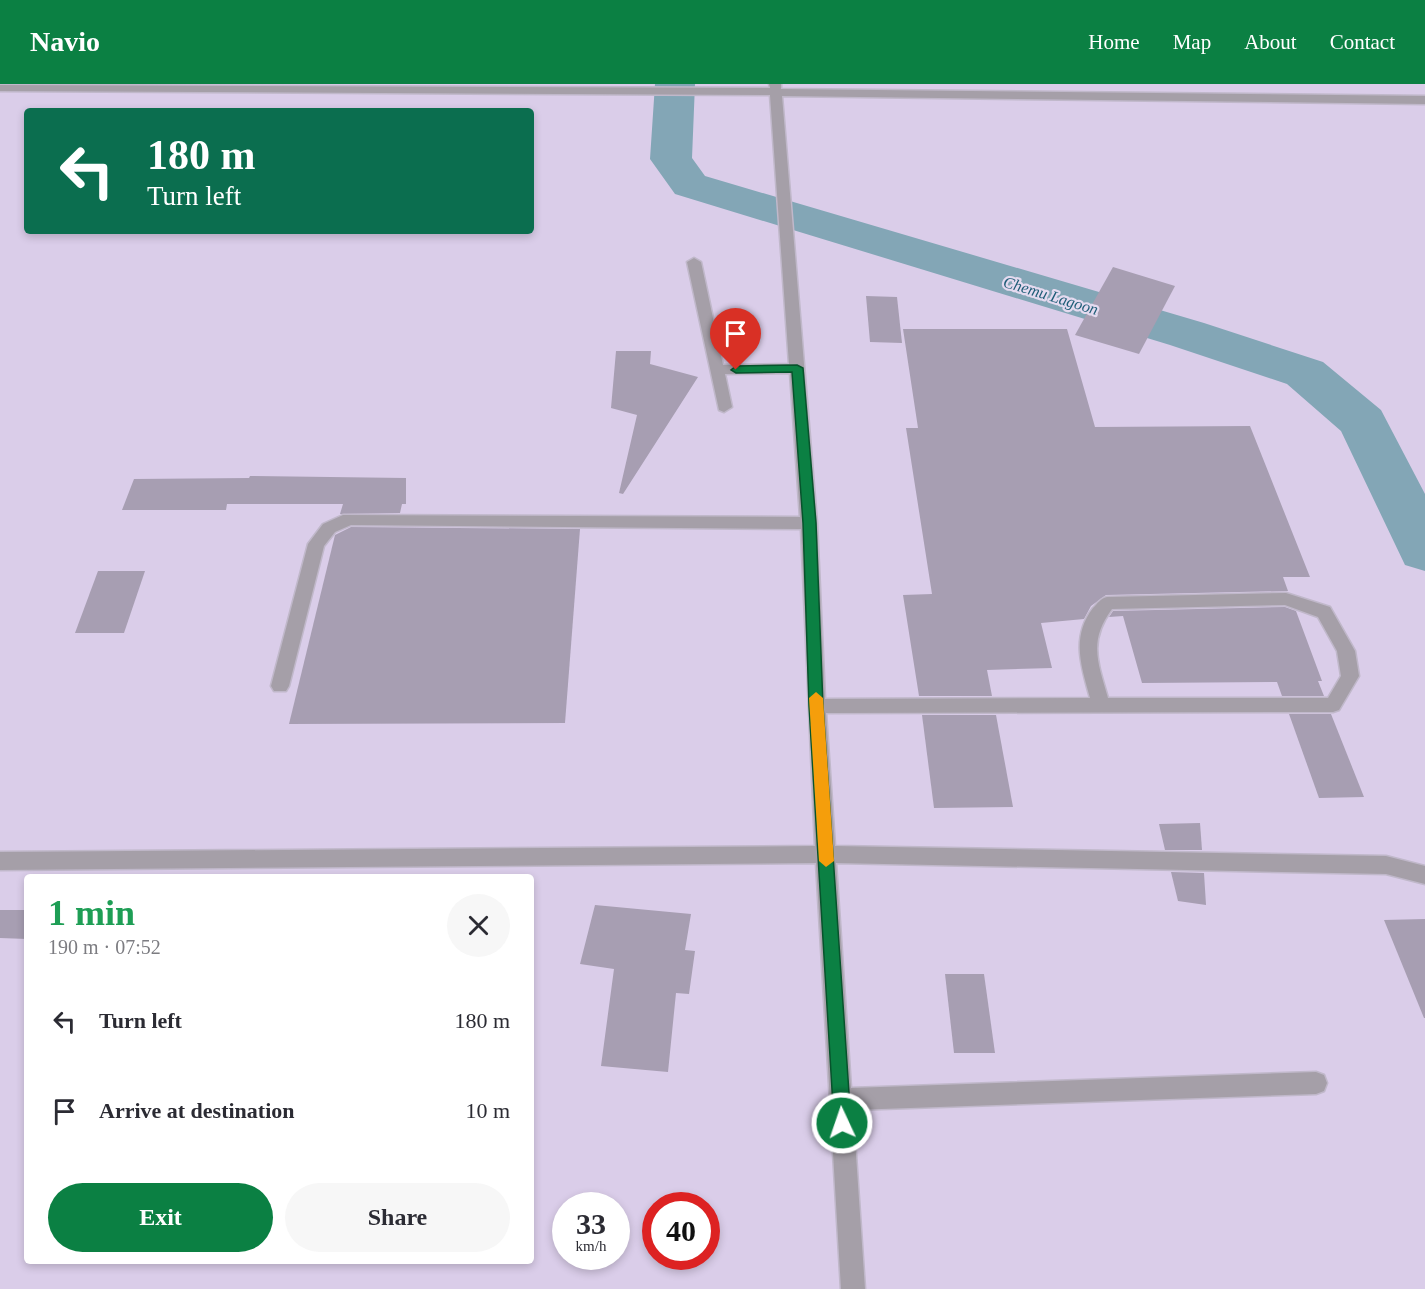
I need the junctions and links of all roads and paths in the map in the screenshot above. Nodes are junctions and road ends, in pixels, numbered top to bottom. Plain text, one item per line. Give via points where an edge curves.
1 (1368, 84) edge
2 (0, 88) edge
3 (775, 88) edge
4 (1425, 100) edge
5 (1379, 101) junction
6 (694, 262) dead end
7 (797, 368) junction
8 (716, 370) junction
9 (724, 407) dead end
10 (810, 523) junction
11 (279, 686) dead end
12 (1101, 705) junction
13 (816, 706) junction
14 (826, 854) junction
15 (0, 861) edge
16 (1425, 875) edge
17 (1316, 1083) dead end
18 (841, 1099) junction
19 (853, 1289) edge

1 - 5 street
2 - 3 street
3 - 5 street
3 - 7 street
4 - 5 street
6 - 8 street
7 - 8 street
7 - 10 street
8 - 9 street
10 - 11 street via 349,519 329,528 316,544
10 - 13 street
12 - 12 street via 1333,705 1350,676 1346,651 1324,612 1286,599 1107,603 1091,624 1088,658
12 - 13 street
13 - 14 street
14 - 15 street
14 - 16 street via 1386,865
14 - 18 street
17 - 18 street
18 - 19 street

